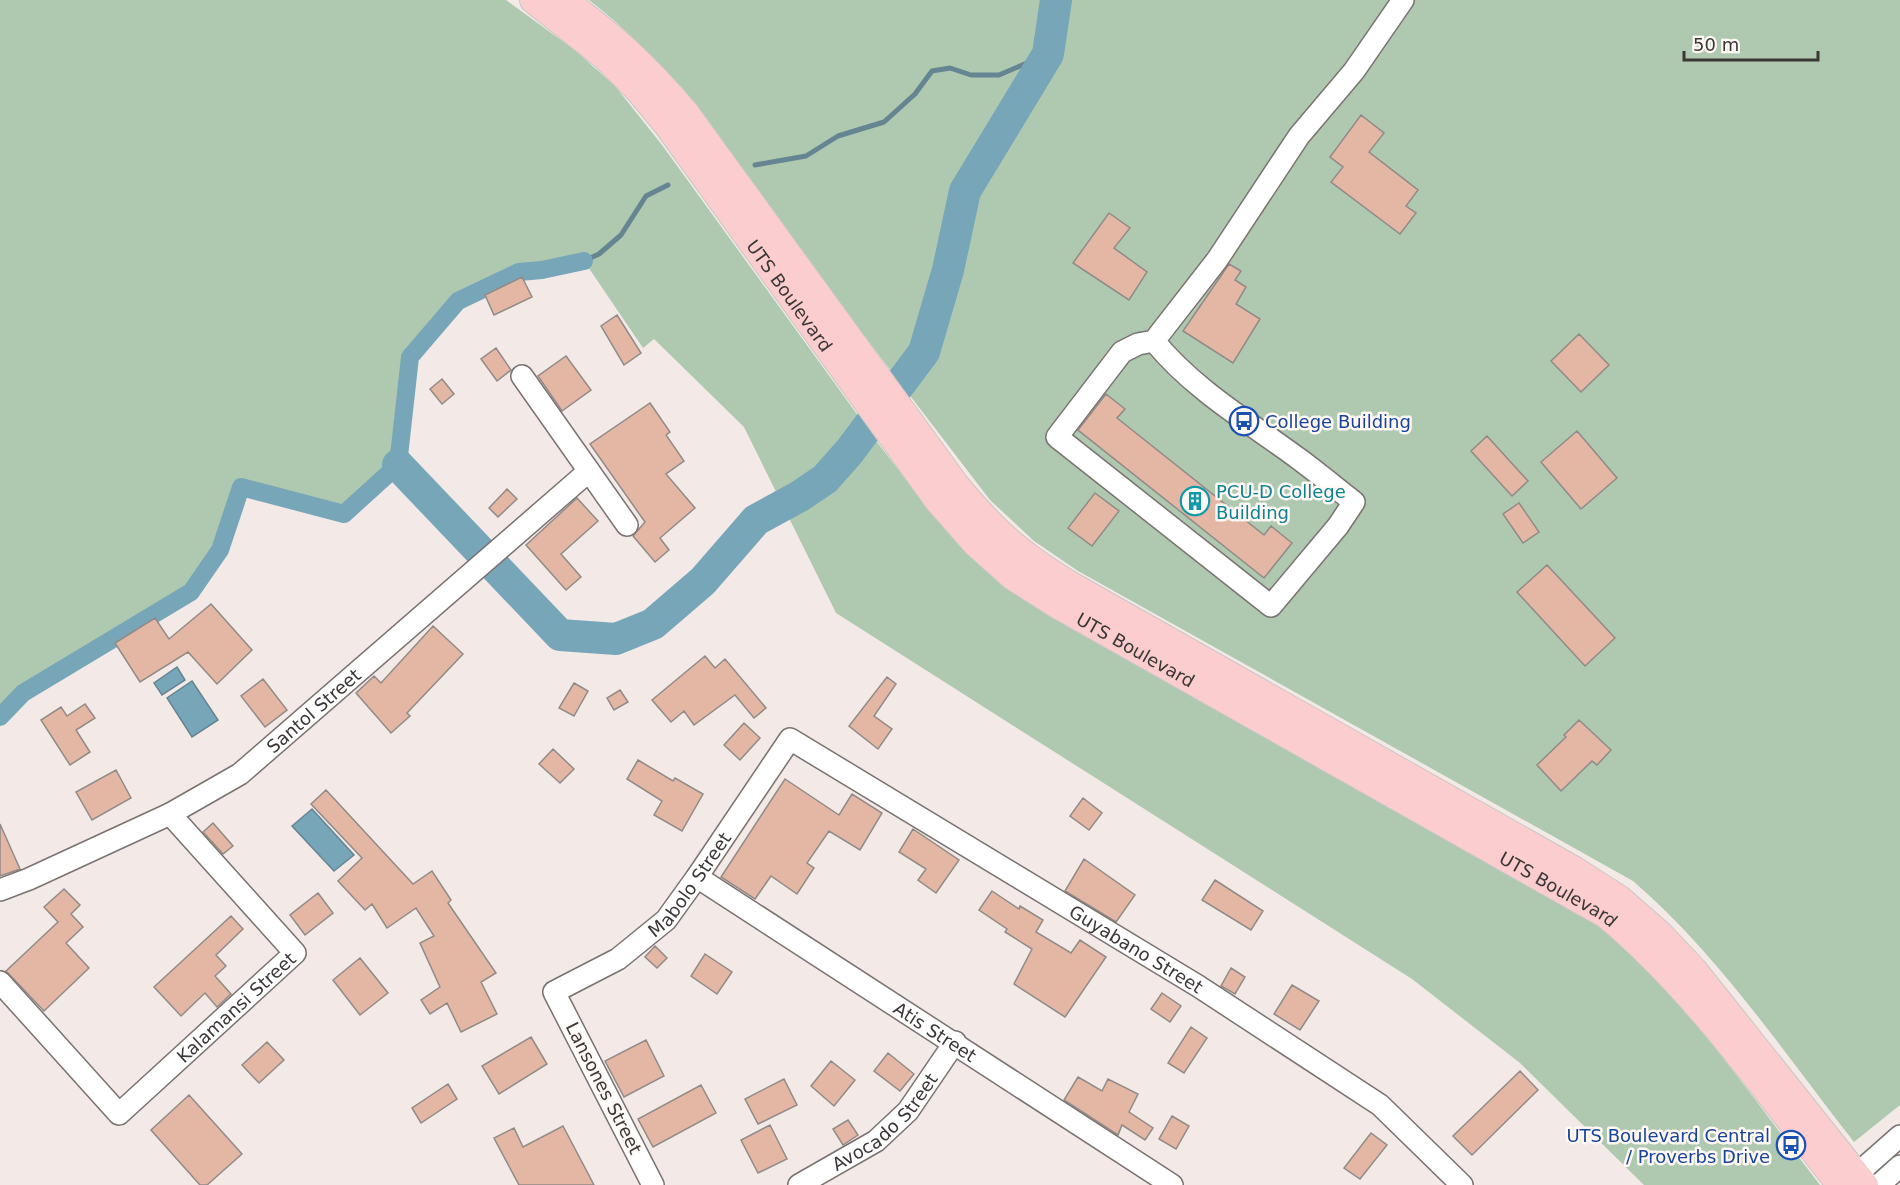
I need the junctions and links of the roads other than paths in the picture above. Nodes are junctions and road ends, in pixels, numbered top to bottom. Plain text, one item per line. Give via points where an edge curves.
1 (533, 0) edge
2 (564, 0) edge
3 (1403, 0) edge
4 (1154, 341) junction
5 (854, 366) junction
6 (522, 376) dead end
7 (589, 471) junction
8 (627, 525) dead end
9 (790, 739) joint
10 (170, 814) junction
11 (698, 878) junction
12 (0, 890) edge
13 (0, 982) edge
14 (554, 992) joint
15 (955, 1042) junction
16 (1900, 1136) edge
17 (1900, 1166) edge
18 (1859, 1183) edge
19 (653, 1185) edge
20 (799, 1185) edge
21 (1173, 1185) edge
22 (1462, 1185) edge

1 - 5 main road, UTS Boulevard via 604,56 638,90
2 - 5 main road, UTS Boulevard via 616,39 684,112
3 - 4 street via 1354,72 1299,136 1217,260
4 - 4 street via 1122,352 1057,437 1271,606 1354,502 1182,372
5 - 18 main road, UTS Boulevard via 901,430 988,524 1026,557 1620,899 1694,970
6 - 7 street
7 - 8 street
7 - 10 street, Santol Street via 240,774
9 - 11 street, Mabolo Street
9 - 22 street, Guyabano Street via 1198,986 1380,1106
10 - 12 street, Santol Street
10 - 13 street, Kalamansi Street via 295,953 119,1114
11 - 14 street, Mabolo Street via 666,920 618,959
11 - 15 street, Atis Street
14 - 19 street, Lansones Street
15 - 20 street, Avocado Street via 908,1111 876,1141
15 - 21 street, Atis Street
16 - 18 street
17 - 18 street

